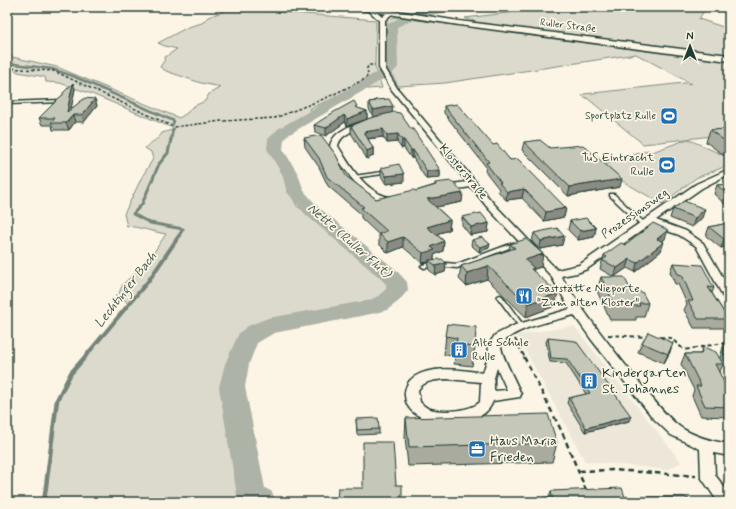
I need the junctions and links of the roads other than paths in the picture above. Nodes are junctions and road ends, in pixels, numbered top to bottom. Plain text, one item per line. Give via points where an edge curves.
1 (12, 7) edge
2 (357, 7) edge
3 (7, 9) edge
4 (370, 9) junction
5 (390, 13) junction
6 (382, 20) junction
7 (729, 58) edge
8 (62, 101) edge
9 (7, 103) edge
10 (369, 121) edge
11 (382, 173) edge
12 (726, 175) edge
13 (354, 177) junction
14 (472, 184) junction
15 (434, 189) edge
16 (612, 195) dead end
17 (403, 199) edge
18 (645, 222) junction
19 (522, 241) junction
20 (424, 266) dead end
21 (555, 274) junction
22 (500, 297) dead end
23 (729, 298) edge
24 (577, 311) junction
25 (516, 329) junction
26 (494, 354) junction
27 (488, 378) junction
28 (487, 397) junction
29 (707, 446) junction
30 (729, 450) edge
31 (727, 502) edge

1 - 3 street
2 - 4 main road, Ruller Straße
4 - 5 main road, Ruller Straße
4 - 6 street
5 - 6 street
5 - 7 main road, Ruller Straße
6 - 14 street, Klosterstraße via 382,66 387,78 410,113
8 - 9 lane
10 - 13 street via 334,141 334,146
11 - 13 lane
12 - 18 street, Prozessionsweg via 699,186
13 - 17 street via 378,197 388,200
14 - 15 street
14 - 19 street, Klosterstraße
16 - 18 lane
18 - 21 street, Prozessionsweg via 583,267
18 - 23 street via 694,240 700,246
19 - 20 lane via 457,266
19 - 21 street, Klosterstraße
21 - 24 street, Klosterstraße
22 - 25 lane
24 - 25 street
24 - 29 street, Klosterstraße via 658,414 676,431
25 - 26 street via 499,338 494,345
26 - 27 street
26 - 28 street via 501,362 515,394
27 - 28 street
27 - 28 street via 453,375 425,377 413,384 410,390 410,396 417,408 431,415 440,416 474,413 486,404
29 - 30 street, Klosterstraße
29 - 31 street via 708,477

